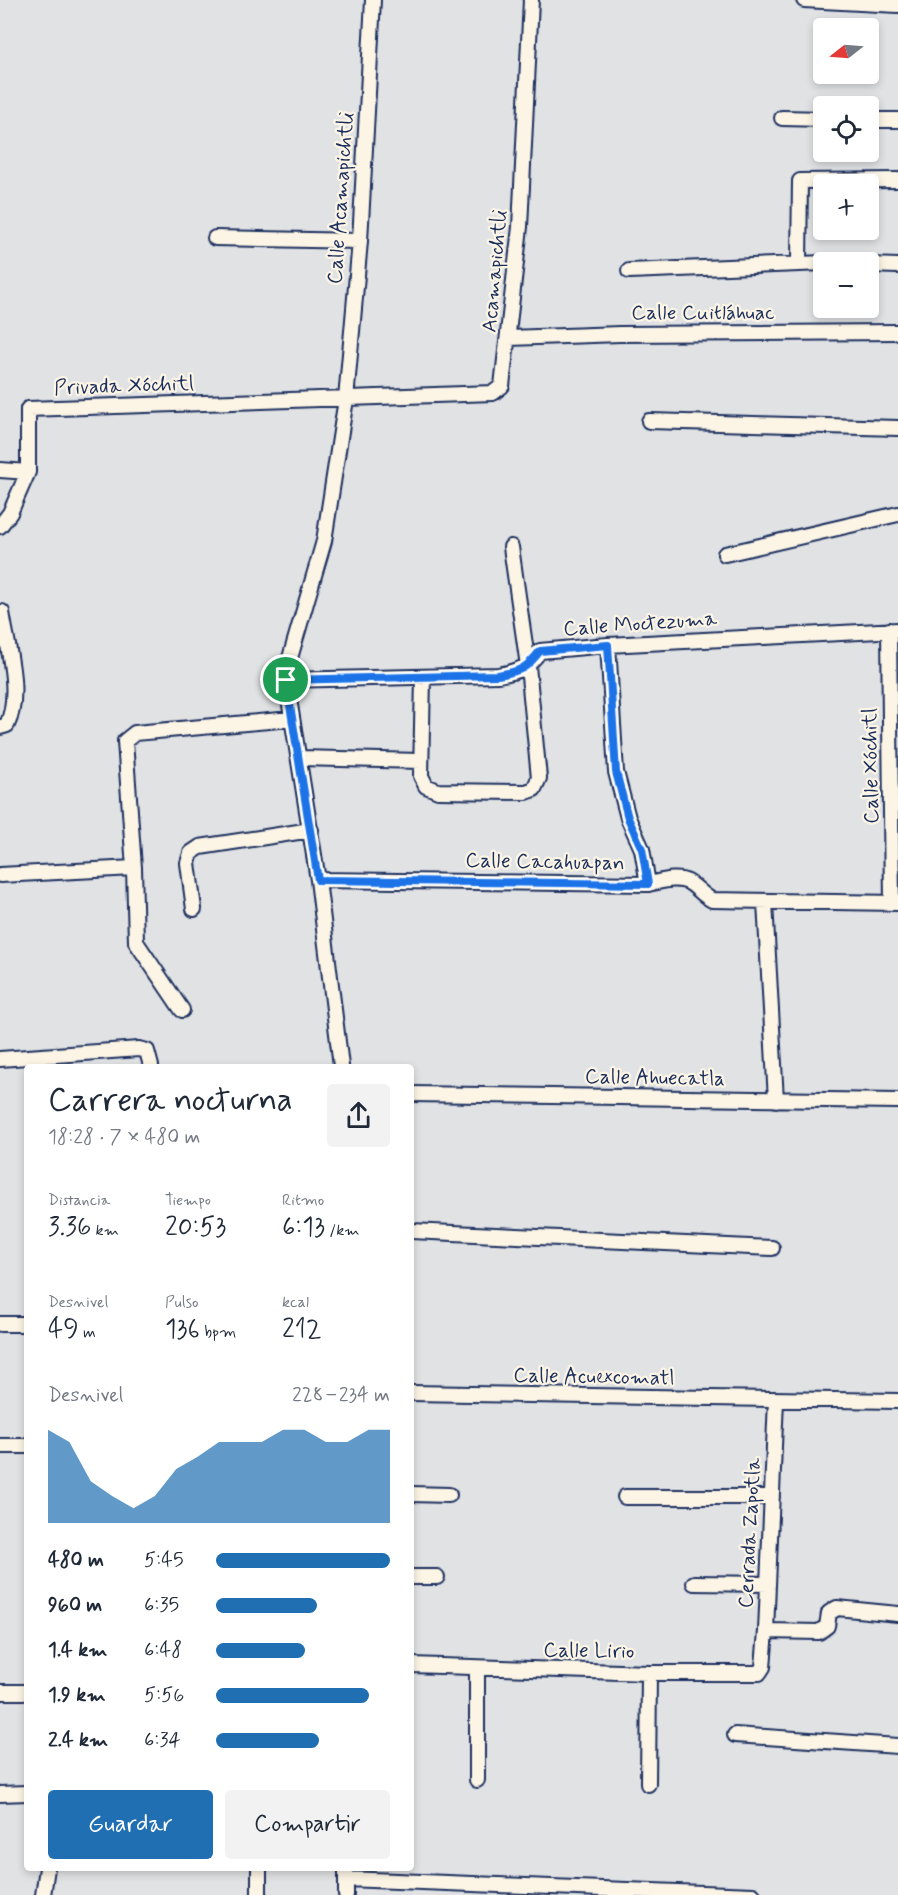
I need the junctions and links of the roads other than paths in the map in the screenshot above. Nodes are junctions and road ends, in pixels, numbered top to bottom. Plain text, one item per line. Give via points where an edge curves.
1 (373, 0) edge
2 (531, 0) edge
3 (804, 0) edge
4 (898, 5) edge
5 (782, 118) dead end
6 (813, 119) edge
7 (879, 120) edge
8 (898, 120) edge
9 (898, 180) edge
10 (215, 238) dead end
11 (360, 242) junction
12 (799, 262) junction
13 (813, 263) edge
14 (879, 265) edge
15 (898, 266) edge
16 (629, 271) dead end
17 (898, 332) edge
18 (509, 338) junction
19 (346, 399) junction
20 (649, 422) dead end
21 (898, 428) edge
22 (0, 470) edge
23 (28, 472) junction
24 (898, 514) edge
25 (0, 526) edge
26 (511, 548) dead end
27 (724, 554) dead end
28 (2, 612) dead end
29 (894, 630) edge
30 (608, 645) junction
31 (528, 666) junction
32 (423, 677) junction
33 (286, 680) junction
34 (291, 719) junction
35 (0, 727) edge
36 (300, 758) junction
37 (422, 761) junction
38 (311, 830) junction
39 (134, 868) junction
40 (0, 875) edge
41 (318, 880) junction
42 (648, 884) junction
43 (765, 902) junction
44 (895, 903) edge
45 (194, 909) dead end
46 (182, 1010) dead end
47 (0, 1059) edge
48 (152, 1064) edge
49 (341, 1064) edge
50 (414, 1094) edge
51 (776, 1100) junction
52 (898, 1101) edge
53 (414, 1231) edge
54 (772, 1248) dead end
55 (0, 1324) edge
56 (24, 1324) edge
57 (414, 1393) edge
58 (776, 1400) junction
59 (898, 1401) edge
60 (0, 1446) edge
61 (24, 1446) edge
62 (414, 1494) edge
63 (449, 1495) dead end
64 (625, 1497) dead end
65 (772, 1497) junction
66 (414, 1577) edge
67 (437, 1577) dead end
68 (694, 1582) dead end
69 (768, 1584) junction
70 (898, 1614) edge
71 (766, 1631) junction
72 (414, 1665) edge
73 (762, 1667) joint
74 (477, 1668) junction
75 (649, 1673) junction
76 (0, 1692) edge
77 (24, 1692) edge
78 (735, 1735) dead end
79 (898, 1746) edge
80 (477, 1780) dead end
81 (648, 1784) dead end
82 (24, 1793) edge
83 (0, 1794) edge
84 (47, 1871) edge
85 (259, 1871) edge
86 (346, 1873) edge
87 (43, 1895) edge
88 (259, 1895) edge
89 (346, 1895) edge
90 (753, 1895) edge

1 - 11 street, Calle Acamapichtli
2 - 18 street, Acamapichtli
3 - 4 street
5 - 6 street
7 - 8 street
9 - 12 street via 800,181
10 - 11 street
11 - 19 street, Calle Acamapichtli
12 - 13 street
12 - 16 street
14 - 15 street
17 - 18 street, Calle Cuitláhuac
18 - 19 street, Acamapichtli via 502,386 493,393
19 - 23 street, Privada Xóchitl via 28,409
19 - 33 street, Calle Acamapichtli via 324,541
20 - 21 street
22 - 23 street
23 - 25 street, Privada Xóchitl
24 - 27 street
26 - 31 street
28 - 35 street via 15,697 7,725
29 - 30 street, Calle Moctezuma
29 - 44 street, Calle Xóchitl
30 - 31 street, Calle Moctezuma via 540,651
30 - 42 street via 616,772 628,818 642,849
31 - 32 street, Calle Moctezuma via 498,675
31 - 37 street via 538,778 534,789 438,791 426,786 421,776
32 - 33 street, Calle Moctezuma
32 - 37 street
33 - 34 street, Calle Acamapichtli
34 - 36 street, Calle Acamapichtli
34 - 39 street via 135,733 125,741
36 - 37 street
36 - 38 street, Calle Acamapichtli
38 - 41 street, Calle Acamapichtli
38 - 45 street via 200,847 191,853 188,863
39 - 40 street
39 - 46 street via 136,942
41 - 42 street, Calle Cacahuapan
41 - 49 street, Calle Acamapichtli
42 - 43 street, Calle Cacahuapan via 679,879 712,900
43 - 44 street
43 - 51 street
47 - 48 street via 139,1049 147,1051
50 - 51 street, Calle Ahuecatla
51 - 52 street, Calle Ahuecatla
53 - 54 street
55 - 56 street
57 - 58 street, Calle Acuexcomatl
58 - 59 street, Calle Acuexcomatl
58 - 65 street, Cerrada Zapotla
60 - 61 street
62 - 63 street
64 - 65 street
65 - 69 street, Cerrada Zapotla
66 - 67 street
68 - 69 street
69 - 71 street, Cerrada Zapotla
70 - 71 street via 837,1608 828,1613 827,1626 819,1632
71 - 73 street, Cerrada Zapotla
72 - 74 street, Calle Lirio
73 - 75 street, Calle Lirio via 753,1674
74 - 75 street, Calle Lirio
74 - 80 street
75 - 81 street
76 - 77 street
78 - 79 street
82 - 83 street
84 - 87 street
85 - 88 street
86 - 89 street
86 - 90 street

